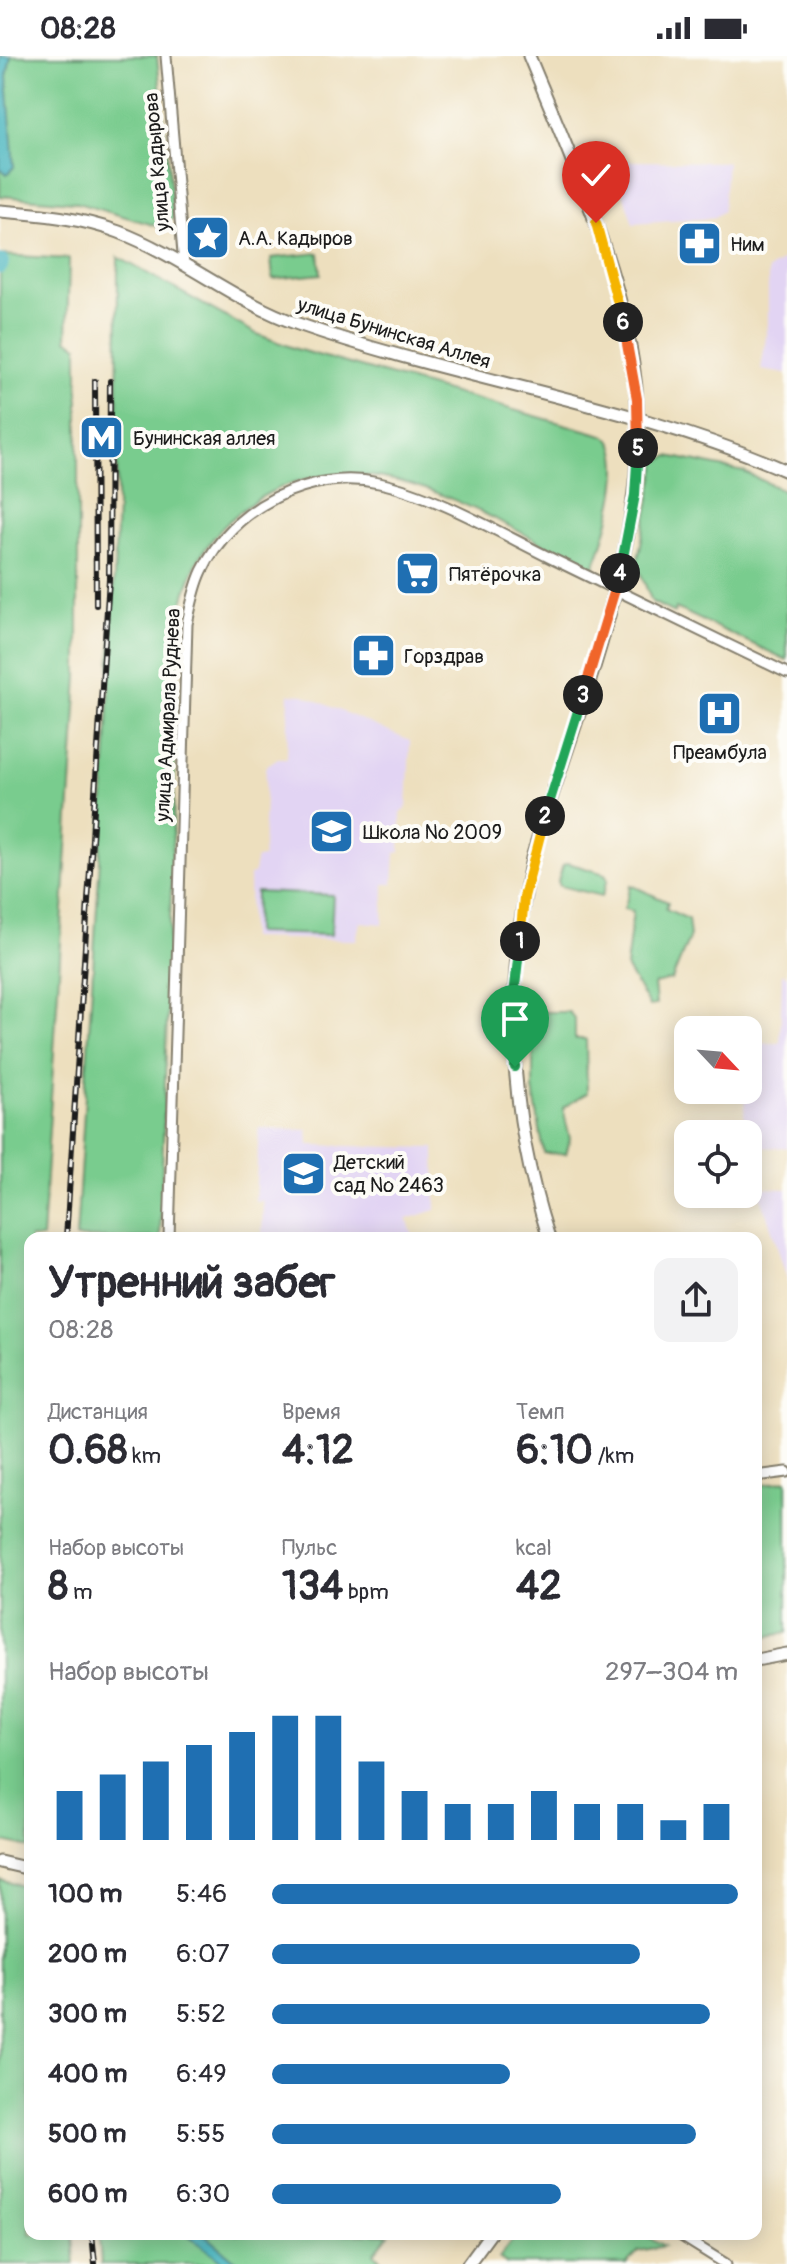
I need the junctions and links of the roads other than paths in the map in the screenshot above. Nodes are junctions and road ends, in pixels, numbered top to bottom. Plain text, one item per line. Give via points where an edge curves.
1 (166, 56) edge
2 (529, 56) edge
3 (0, 211) edge
4 (184, 265) junction
5 (638, 421) junction
6 (787, 471) edge
7 (615, 590) junction
8 (787, 673) edge
9 (169, 1232) edge
10 (547, 1232) edge
11 (787, 1472) edge
12 (762, 1475) edge
13 (787, 1654) edge
14 (762, 1659) edge
15 (0, 1862) edge
16 (24, 1868) edge
17 (486, 2240) edge
18 (688, 2240) edge
19 (468, 2264) edge
20 (726, 2264) edge

1 - 4 street, улица Кадырова
2 - 5 street via 596,223 631,357
3 - 4 street, улица Бунинская Аллея via 46,215 118,232
4 - 5 street, улица Бунинская Аллея via 295,323
5 - 6 street, улица Бунинская Аллея
5 - 7 street via 635,495
7 - 8 street, улица Адмирала Руднева
7 - 9 street, улица Адмирала Руднева via 474,521 378,482 326,482 285,493 249,513 213,552 195,590 187,624
7 - 10 street via 524,897 513,1048 526,1160
11 - 12 street
13 - 14 street
15 - 16 street
17 - 19 street
18 - 20 street

